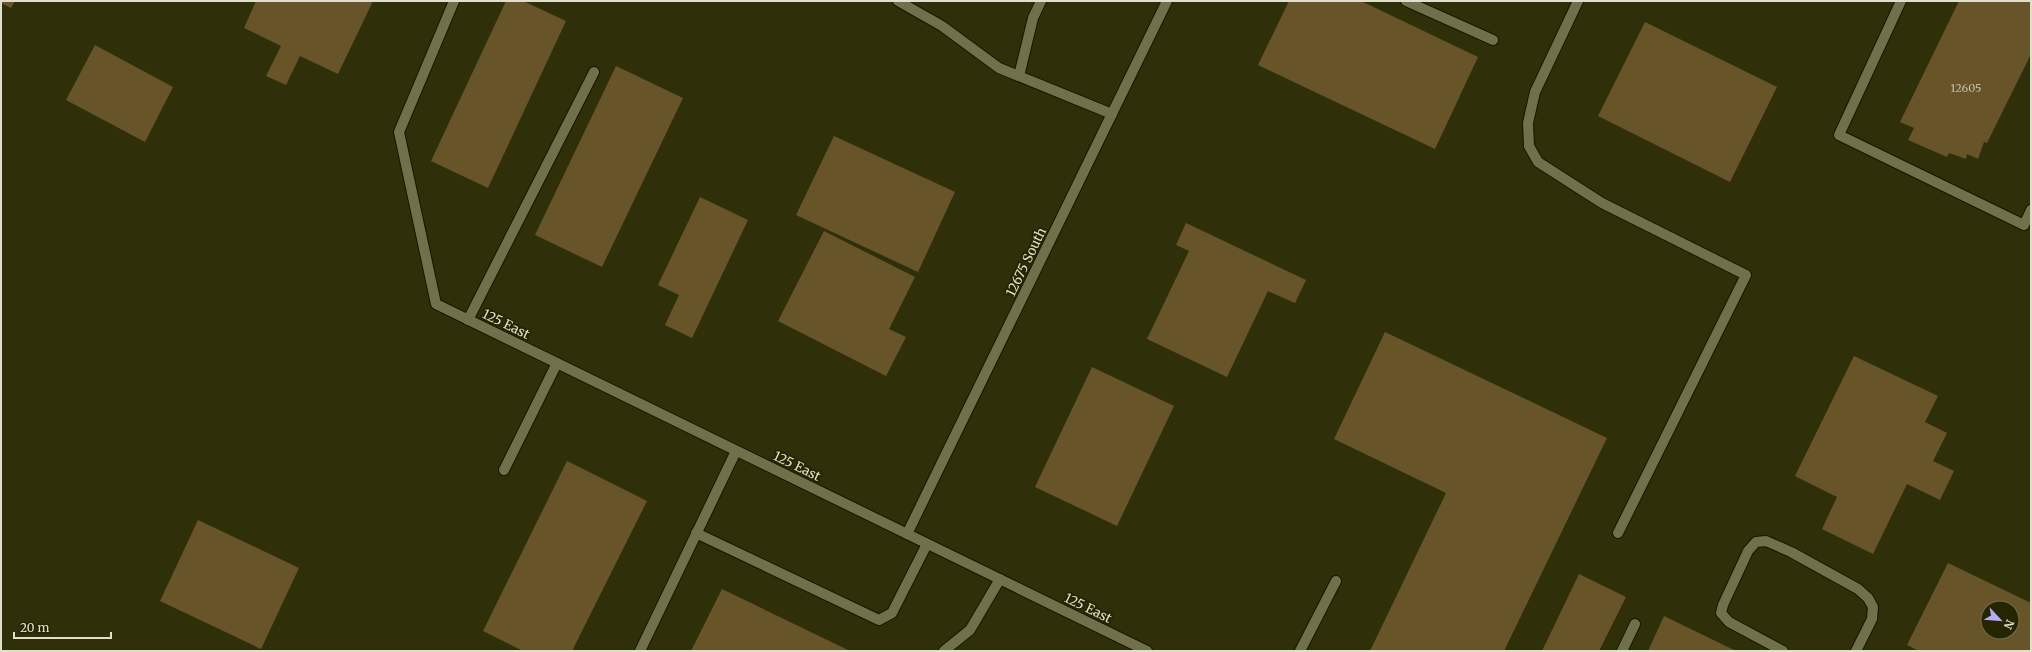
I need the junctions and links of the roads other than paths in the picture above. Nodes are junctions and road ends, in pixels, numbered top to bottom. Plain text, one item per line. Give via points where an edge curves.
1 (454, 1) edge
2 (898, 1) edge
3 (1041, 1) edge
4 (1167, 1) edge
5 (1406, 1) edge
6 (1578, 1) edge
7 (1901, 1) edge
8 (1493, 40) dead end
9 (594, 72) dead end
10 (1019, 76) junction
11 (1112, 114) junction
12 (2031, 210) edge
13 (468, 320) junction
14 (557, 363) junction
15 (736, 451) junction
16 (504, 470) dead end
17 (696, 533) junction
18 (1618, 533) dead end
19 (907, 534) junction
20 (927, 544) junction
21 (1000, 580) junction
22 (1336, 580) dead end
23 (1635, 624) dead end
24 (640, 651) edge
25 (944, 651) edge
26 (1147, 651) edge
27 (1300, 651) edge
28 (1622, 651) edge
29 (1783, 651) edge
30 (1856, 651) edge

1 - 13 street, 125 East via 398,132 436,304
2 - 10 street via 942,26 999,68
3 - 10 street via 1033,18
4 - 11 street, 12675 South
5 - 8 street
6 - 18 street via 1535,92 1528,123 1529,146 1538,162 1602,203 1746,275
7 - 12 street via 1839,135 2024,225
9 - 13 street
10 - 11 street
11 - 19 street, 12675 South
13 - 14 street, 125 East
14 - 15 street, 125 East
14 - 16 street
15 - 17 street
15 - 19 street, 125 East
17 - 20 street via 879,620 892,613
17 - 24 street
19 - 20 street, 125 East
20 - 21 street, 125 East
21 - 25 street via 970,630
21 - 26 street, 125 East
22 - 27 street
23 - 28 street
29 - 30 street via 1729,622 1722,613 1723,605 1748,551 1756,542 1766,541 1791,552 1858,589 1868,598 1873,607 1872,619

